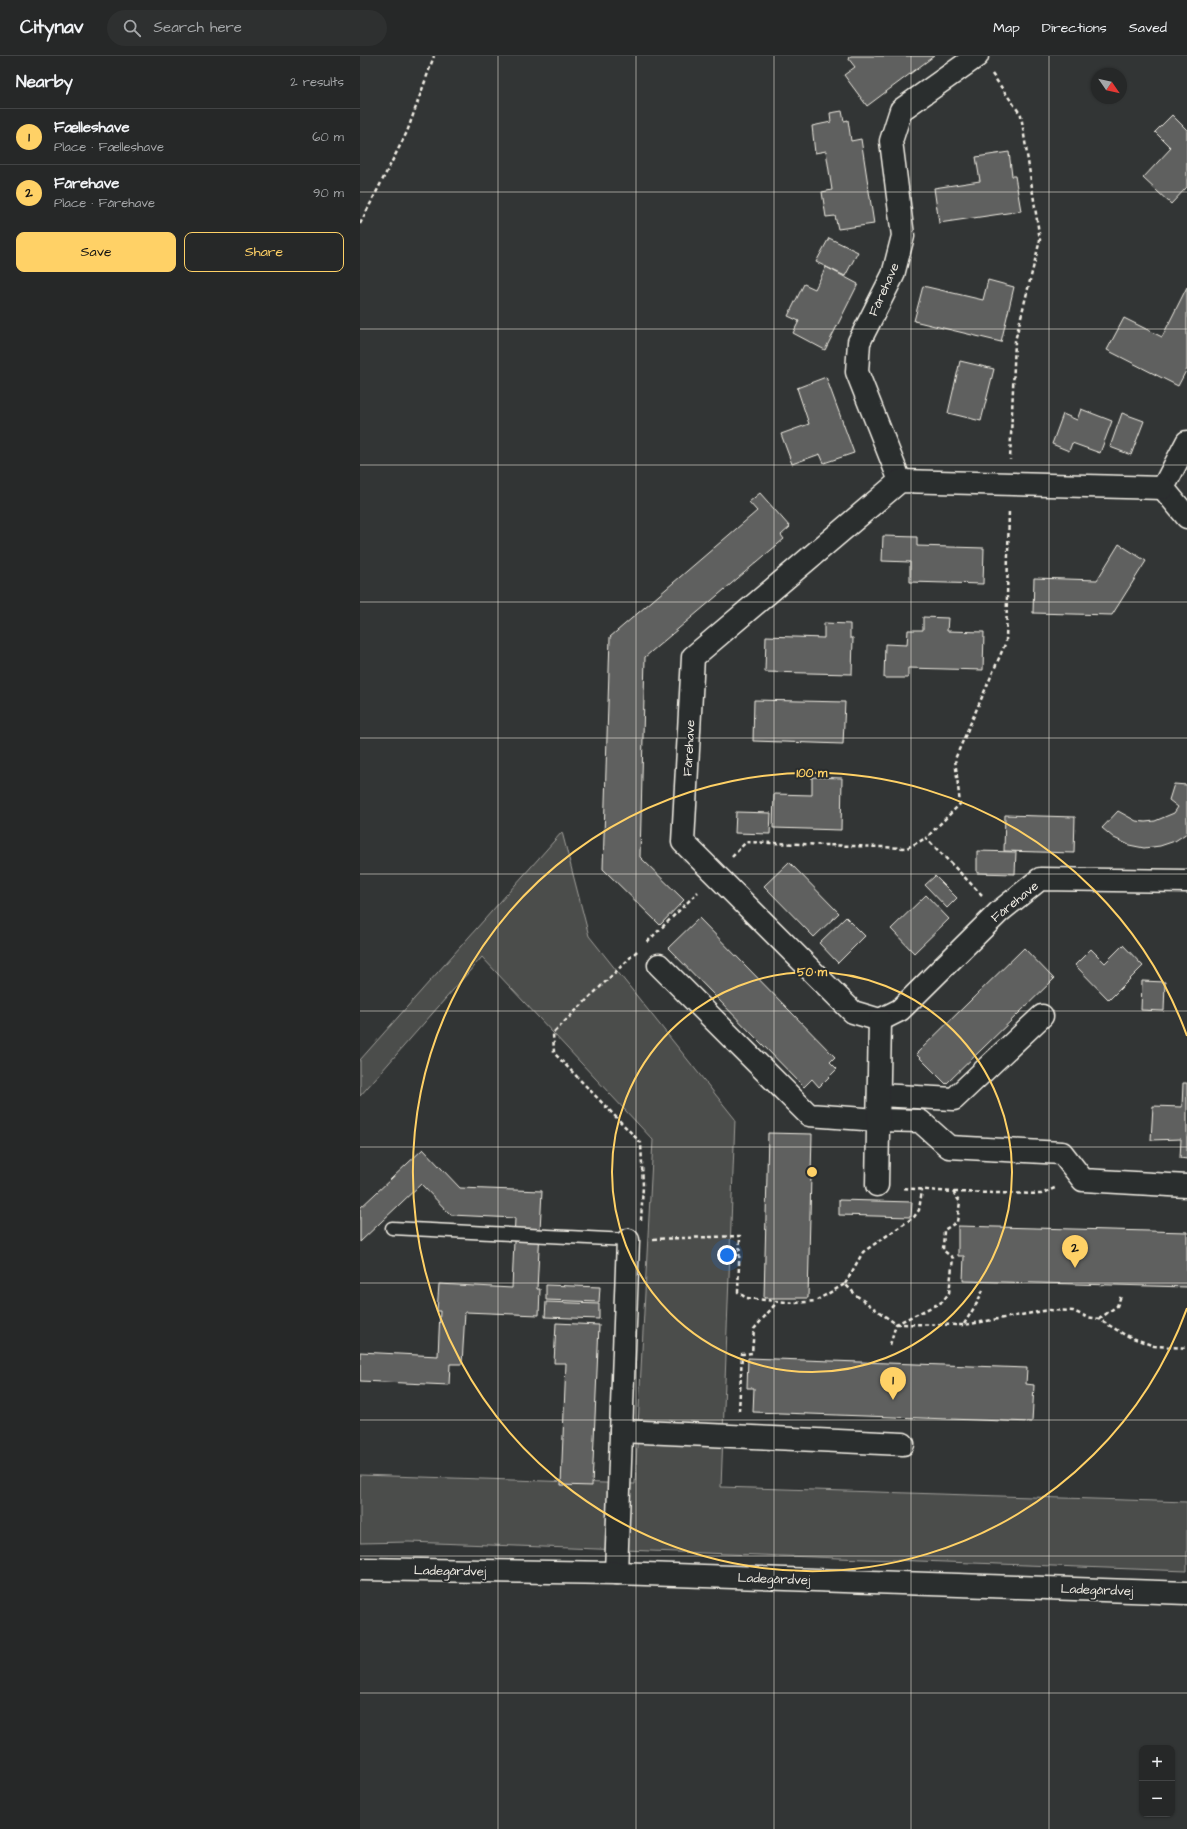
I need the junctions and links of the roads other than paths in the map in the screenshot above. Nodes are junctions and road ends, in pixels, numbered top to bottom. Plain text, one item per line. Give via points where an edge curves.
1 (977, 56) edge
2 (1187, 442) edge
3 (900, 481) junction
4 (1163, 488) junction
5 (1187, 517) edge
6 (1187, 882) edge
7 (659, 965) dead end
8 (1042, 1016) dead end
9 (880, 1020) junction
10 (879, 1095) junction
11 (878, 1120) junction
12 (877, 1185) dead end
13 (1187, 1186) edge
14 (392, 1228) dead end
15 (628, 1240) joint
16 (621, 1431) junction
17 (903, 1444) dead end
18 (360, 1569) edge
19 (616, 1573) junction
20 (1187, 1593) edge

1 - 3 street, Fårehave via 901,110 891,141 903,236 893,275 859,342 856,372
2 - 4 street
3 - 4 street
3 - 9 street, Fårehave via 693,656 683,842 854,1012
4 - 5 street
6 - 9 street, Fårehave via 1040,879 999,912 900,1010
7 - 11 street via 809,1115
8 - 10 street via 954,1099
9 - 10 street
10 - 11 street
11 - 12 street
11 - 13 street via 920,1121 949,1147 1062,1153 1083,1180
14 - 15 lane
15 - 16 street
16 - 17 street
16 - 19 street
18 - 19 street, Ladegårdvej
19 - 20 street, Ladegårdvej

